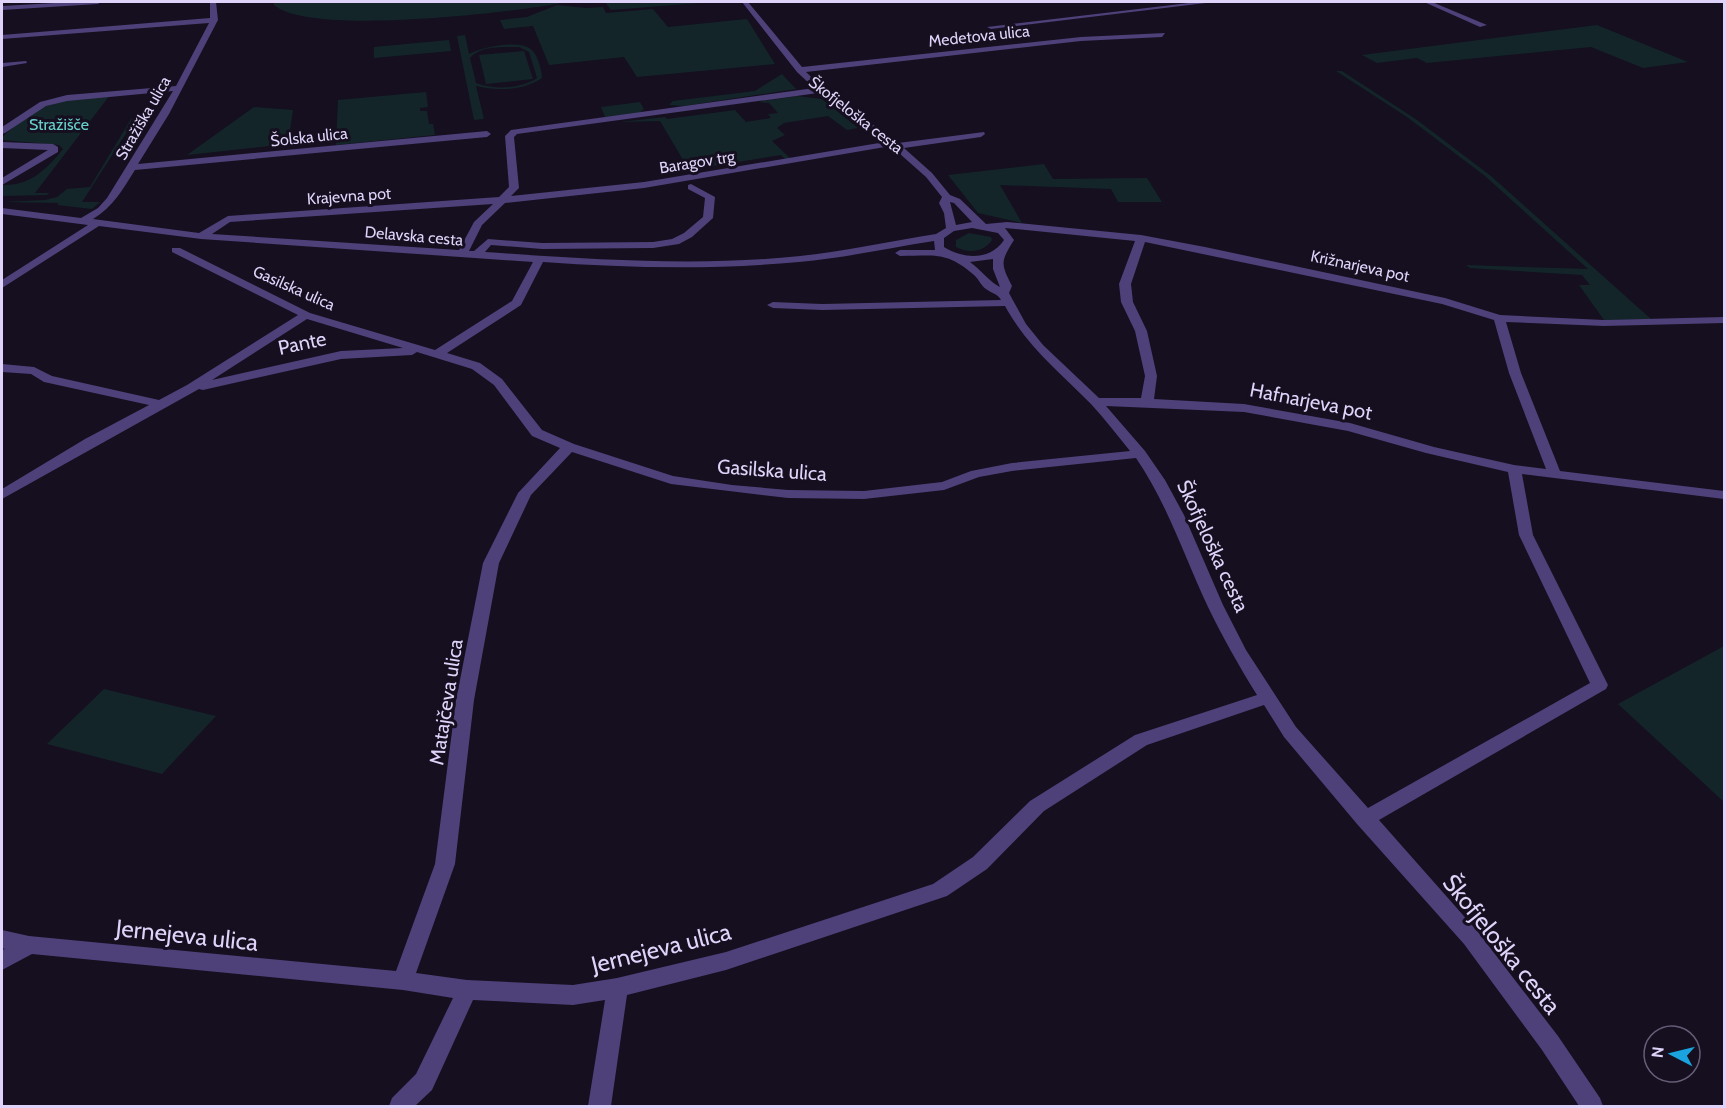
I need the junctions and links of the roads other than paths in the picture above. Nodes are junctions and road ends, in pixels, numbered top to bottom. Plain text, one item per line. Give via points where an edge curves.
1 (98, 2) edge
2 (213, 2) edge
3 (745, 2) edge
4 (1211, 2) edge
5 (1427, 2) edge
6 (2, 8) edge
7 (214, 20) junction
8 (1483, 25) dead end
9 (991, 27) dead end
10 (1162, 35) dead end
11 (2, 37) edge
12 (23, 63) dead end
13 (2, 65) edge
14 (800, 70) junction
15 (179, 88) junction
16 (820, 90) junction
17 (2, 131) edge
18 (487, 134) dead end
19 (981, 134) dead end
20 (2, 145) edge
21 (895, 145) junction
22 (133, 167) junction
23 (2, 182) edge
24 (691, 183) junction
25 (947, 197) junction
26 (503, 200) junction
27 (2, 211) edge
28 (85, 220) junction
29 (99, 222) junction
30 (986, 226) junction
31 (951, 229) junction
32 (201, 236) junction
33 (939, 237) junction
34 (1141, 238) junction
35 (176, 250) dead end
36 (946, 253) junction
37 (999, 253) junction
38 (462, 255) junction
39 (475, 256) junction
40 (826, 256) junction
41 (958, 258) junction
42 (539, 260) junction
43 (2, 285) edge
44 (1005, 298) junction
45 (773, 305) dead end
46 (306, 315) junction
47 (1499, 318) junction
48 (1725, 320) edge
49 (422, 350) junction
50 (439, 353) junction
51 (2, 368) edge
52 (191, 388) junction
53 (1096, 402) junction
54 (1147, 402) junction
55 (160, 404) junction
56 (569, 447) junction
57 (1140, 454) junction
58 (1514, 469) junction
59 (1554, 472) junction
60 (2, 495) edge
61 (1725, 495) edge
62 (1267, 698) junction
63 (1364, 819) junction
64 (2, 939) edge
65 (29, 945) junction
66 (2, 961) edge
67 (403, 981) junction
68 (617, 988) junction
69 (467, 990) junction
70 (400, 1107) edge
71 (600, 1107) edge
72 (1592, 1107) edge

1 - 6 street
2 - 7 street
3 - 14 street, Škofjeloška cesta
4 - 9 street
5 - 8 street
7 - 11 street
7 - 15 street, Stražiška ulica
10 - 14 street, Medetova ulica via 1081,39
12 - 13 street
14 - 16 street, Škofjeloška cesta
15 - 17 street via 67,98 43,104
15 - 22 street, Stražiška ulica
16 - 21 street, Škofjeloška cesta
16 - 26 street via 514,132 509,136 514,188
18 - 22 street, Šolska ulica
19 - 21 street, Baragov trg
20 - 23 street via 53,147 53,152
21 - 24 street, Baragov trg
21 - 25 street, Škofjeloška cesta
22 - 28 street, Stražiška ulica via 102,210
24 - 26 street, Baragov trg
24 - 39 street via 710,197 708,218 675,242 542,246 488,242
25 - 30 street, Škofjeloška cesta
25 - 31 street via 944,202
26 - 32 street, Krajevna pot via 228,219
26 - 38 street via 478,224
27 - 28 street, Delavska cesta
28 - 29 street, Delavska cesta
29 - 32 street, Delavska cesta
29 - 43 street
30 - 31 street, Križnarjeva pot
30 - 34 street, Križnarjeva pot
30 - 37 street, Škofjeloška cesta via 1007,235 1006,247
31 - 33 street
32 - 38 street, Delavska cesta
33 - 36 street via 939,248
33 - 40 street, Delavska cesta via 848,249
34 - 47 street, Križnarjeva pot via 1445,301
34 - 54 street via 1125,284 1126,302 1141,332 1151,376
35 - 46 street, Gasilska ulica
36 - 40 street, Delavska cesta
36 - 41 street
37 - 41 street via 987,258
37 - 44 street, Škofjeloška cesta via 998,269 1006,286
38 - 39 street, Delavska cesta
39 - 42 street, Delavska cesta
40 - 42 street, Delavska cesta via 681,263
41 - 44 street, Škofjeloška cesta
42 - 50 street via 518,303
44 - 45 street via 822,307
44 - 53 street, Škofjeloška cesta via 1039,348
46 - 49 street, Gasilska ulica
46 - 52 street, Pante
47 - 48 street, Križnarjeva pot via 1604,323
47 - 59 street via 1515,373
49 - 50 street, Gasilska ulica
49 - 52 street, Pante via 341,355
50 - 56 street, Gasilska ulica via 476,366 498,381 537,433
51 - 55 street via 34,371 48,379
52 - 55 street, Pante
53 - 54 street, Hafnarjeva pot
53 - 57 street, Škofjeloška cesta
54 - 58 street, Hafnarjeva pot via 1244,408 1340,425
55 - 60 street, Pante
56 - 57 street, Gasilska ulica via 671,480 788,494 864,495 944,486 1012,467
56 - 67 street, Matajčeva ulica via 525,493 491,563 465,700 445,864
57 - 62 street, Škofjeloška cesta via 1177,515 1215,606
58 - 59 street, Hafnarjeva pot
58 - 63 street via 1526,535 1600,685
59 - 61 street, Hafnarjeva pot
62 - 63 street, Škofjeloška cesta via 1290,732
62 - 68 street, Jernejeva ulica via 1141,740 1037,806 980,863 940,890 726,961
63 - 72 street, Škofjeloška cesta via 1471,938
64 - 65 street, Jernejeva ulica
65 - 66 street
65 - 67 street, Jernejeva ulica
67 - 69 street, Jernejeva ulica
68 - 69 street, Jernejeva ulica via 573,994
68 - 71 street
69 - 70 street via 424,1082

